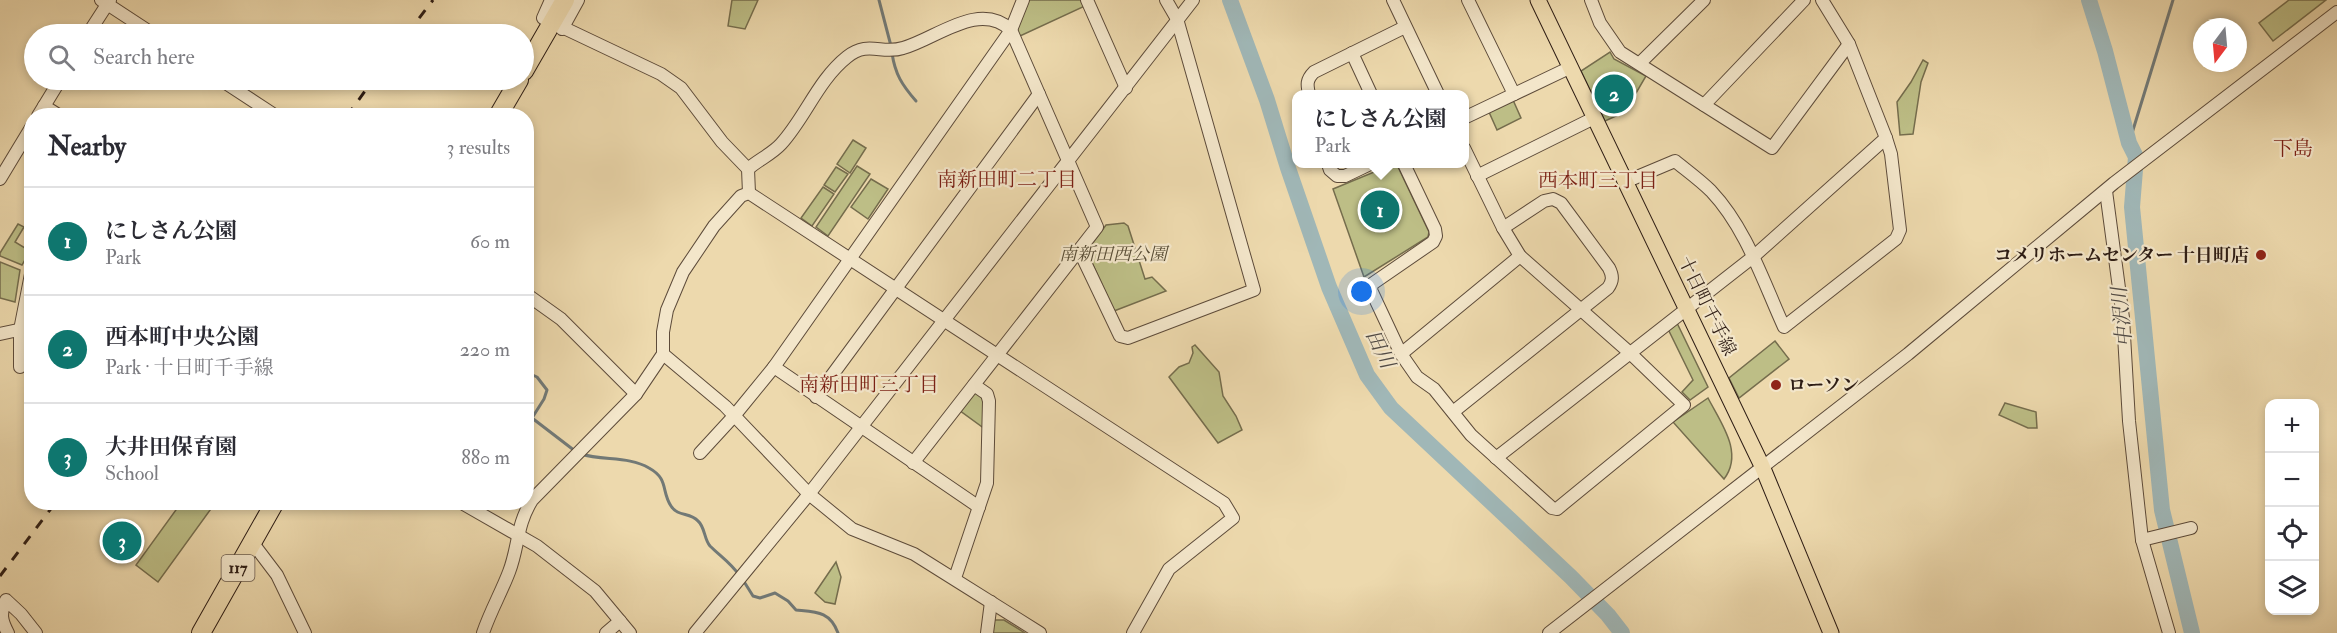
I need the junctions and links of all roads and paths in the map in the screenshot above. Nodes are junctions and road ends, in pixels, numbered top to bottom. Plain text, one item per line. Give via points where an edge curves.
1 (551, 0) edge
2 (565, 0) edge
3 (578, 0) edge
4 (1023, 0) edge
5 (1087, 0) edge
6 (1166, 0) edge
7 (1193, 0) edge
8 (1394, 0) edge
9 (1468, 0) edge
10 (1538, 0) edge
11 (1591, 0) edge
12 (1704, 0) edge
13 (1804, 0) edge
14 (1822, 0) edge
15 (106, 1) edge
16 (2337, 12) edge
17 (1178, 20) junction
18 (93, 24) edge
19 (139, 24) edge
20 (557, 26) junction
21 (1405, 27) junction
22 (1011, 30) junction
23 (1849, 44) junction
24 (1352, 53) junction
25 (534, 57) edge
26 (1640, 63) junction
27 (1569, 68) junction
28 (1126, 88) junction
29 (54, 90) edge
30 (236, 90) edge
31 (513, 90) edge
32 (1308, 90) edge
33 (1369, 90) edge
34 (1436, 90) edge
35 (1039, 94) junction
36 (1514, 94) junction
37 (1704, 105) junction
38 (43, 108) edge
39 (264, 108) edge
40 (503, 108) edge
41 (1469, 116) edge
42 (1593, 118) junction
43 (1886, 138) junction
44 (24, 139) edge
45 (0, 153) edge
46 (1469, 159) edge
47 (11, 160) junction
48 (1069, 162) junction
49 (1329, 168) edge
50 (1362, 168) edge
51 (1406, 168) edge
52 (748, 169) junction
53 (1477, 176) junction
54 (0, 179) edge
55 (1625, 182) junction
56 (2110, 187) junction
57 (749, 193) junction
58 (1503, 228) junction
59 (1079, 250) junction
60 (1520, 255) junction
61 (850, 257) junction
62 (1753, 257) junction
63 (896, 288) junction
64 (534, 300) edge
65 (1686, 308) junction
66 (1580, 309) junction
67 (945, 320) junction
68 (24, 329) edge
69 (0, 334) edge
70 (24, 342) edge
71 (1630, 352) junction
72 (663, 354) junction
73 (1401, 354) junction
74 (997, 355) junction
75 (20, 367) dead end
76 (774, 368) junction
77 (974, 385) junction
78 (636, 394) junction
79 (816, 397) junction
80 (1453, 412) junction
81 (734, 416) junction
82 (861, 428) junction
83 (700, 453) dead end
84 (1496, 458) junction
85 (913, 462) junction
86 (1762, 466) junction
87 (810, 494) junction
88 (534, 498) edge
89 (979, 507) junction
90 (270, 510) edge
91 (475, 510) edge
92 (526, 510) edge
93 (2188, 530) dead end
94 (518, 533) junction
95 (2146, 539) junction
96 (252, 542) junction
97 (955, 578) junction
98 (991, 602) junction
99 (620, 621) junction
100 (8, 633) edge
101 (36, 633) edge
102 (201, 633) edge
103 (305, 633) edge
104 (483, 633) edge
105 (606, 633) edge
106 (630, 633) edge
107 (695, 633) edge
108 (987, 633) edge
109 (1040, 633) edge
110 (1133, 633) edge
111 (1549, 633) edge
112 (1831, 633) edge
113 (2169, 633) edge

1 - 20 street via 543,18
2 - 20 highway
3 - 20 street
4 - 22 street
5 - 28 street
6 - 17 street
7 - 17 street
8 - 21 street
9 - 36 street
10 - 27 main road, 十日町千手線
11 - 26 street via 1600,23 1620,52
12 - 26 street
13 - 37 street
14 - 23 street
15 - 18 street
15 - 19 street
16 - 56 street
17 - 28 street
17 - 59 street via 1254,290 1128,338 1120,336
20 - 25 highway
20 - 52 street via 661,74 681,88
21 - 24 street
21 - 34 street
22 - 35 street
22 - 52 street via 992,18 969,17 902,49 857,50 831,72 779,147
22 - 61 street
23 - 37 street via 1772,148
23 - 43 street
24 - 32 street via 1314,72 1308,78
24 - 33 street
26 - 37 street
27 - 36 street
27 - 42 main road, 十日町千手線
28 - 48 street
29 - 38 street
30 - 39 street
31 - 40 highway
35 - 48 street
35 - 63 street
36 - 41 street
42 - 53 street
42 - 55 main road, 十日町千手線
43 - 62 street
43 - 62 street via 1900,230 1896,239 1784,327
44 - 47 street
45 - 47 street
46 - 53 street
47 - 54 street
48 - 59 street via 1097,227
48 - 67 street
49 - 50 street via 1336,176 1345,176
51 - 73 street via 1437,236 1372,284 1371,290
52 - 57 street
53 - 58 street
55 - 62 street via 1675,161 1710,190 1731,216
55 - 65 main road, 十日町千手線
56 - 86 street via 1908,354
56 - 95 street via 2129,422
57 - 61 street
57 - 72 street via 741,196 714,226 683,272 667,310
58 - 60 street
58 - 66 street via 1544,201 1553,199 1561,204 1612,275 1608,288
59 - 74 street
60 - 66 street
60 - 73 street
61 - 63 street
61 - 76 street
62 - 65 street
63 - 67 street
63 - 79 street
64 - 78 street via 561,320
65 - 71 street
65 - 86 main road, 十日町千手線
66 - 71 street
66 - 80 street
67 - 74 street
67 - 82 street
68 - 69 street
70 - 75 street
71 - 84 street
71 - 84 street via 1684,405 1557,509
72 - 78 street
72 - 81 street
73 - 80 street
74 - 77 street
74 - 110 street via 1224,503 1233,518 1170,569
76 - 79 street
76 - 81 street
77 - 85 street
77 - 89 street via 987,394 989,401 988,473
78 - 88 street
79 - 82 street
80 - 84 street
81 - 83 street
81 - 87 street
82 - 85 street
82 - 87 street
85 - 89 street
86 - 111 street
86 - 112 main road, 十日町千手線
87 - 97 street via 859,533 914,554
87 - 107 street
89 - 97 street
90 - 96 highway, 117
91 - 94 street
92 - 94 street
93 - 95 street
94 - 99 street via 595,591
94 - 104 street via 510,570
95 - 113 street
96 - 102 highway, 117
96 - 103 street via 277,575
97 - 98 street
98 - 108 street
98 - 109 street
99 - 105 street
99 - 106 street
100 - 101 street via 1,619 6,600

